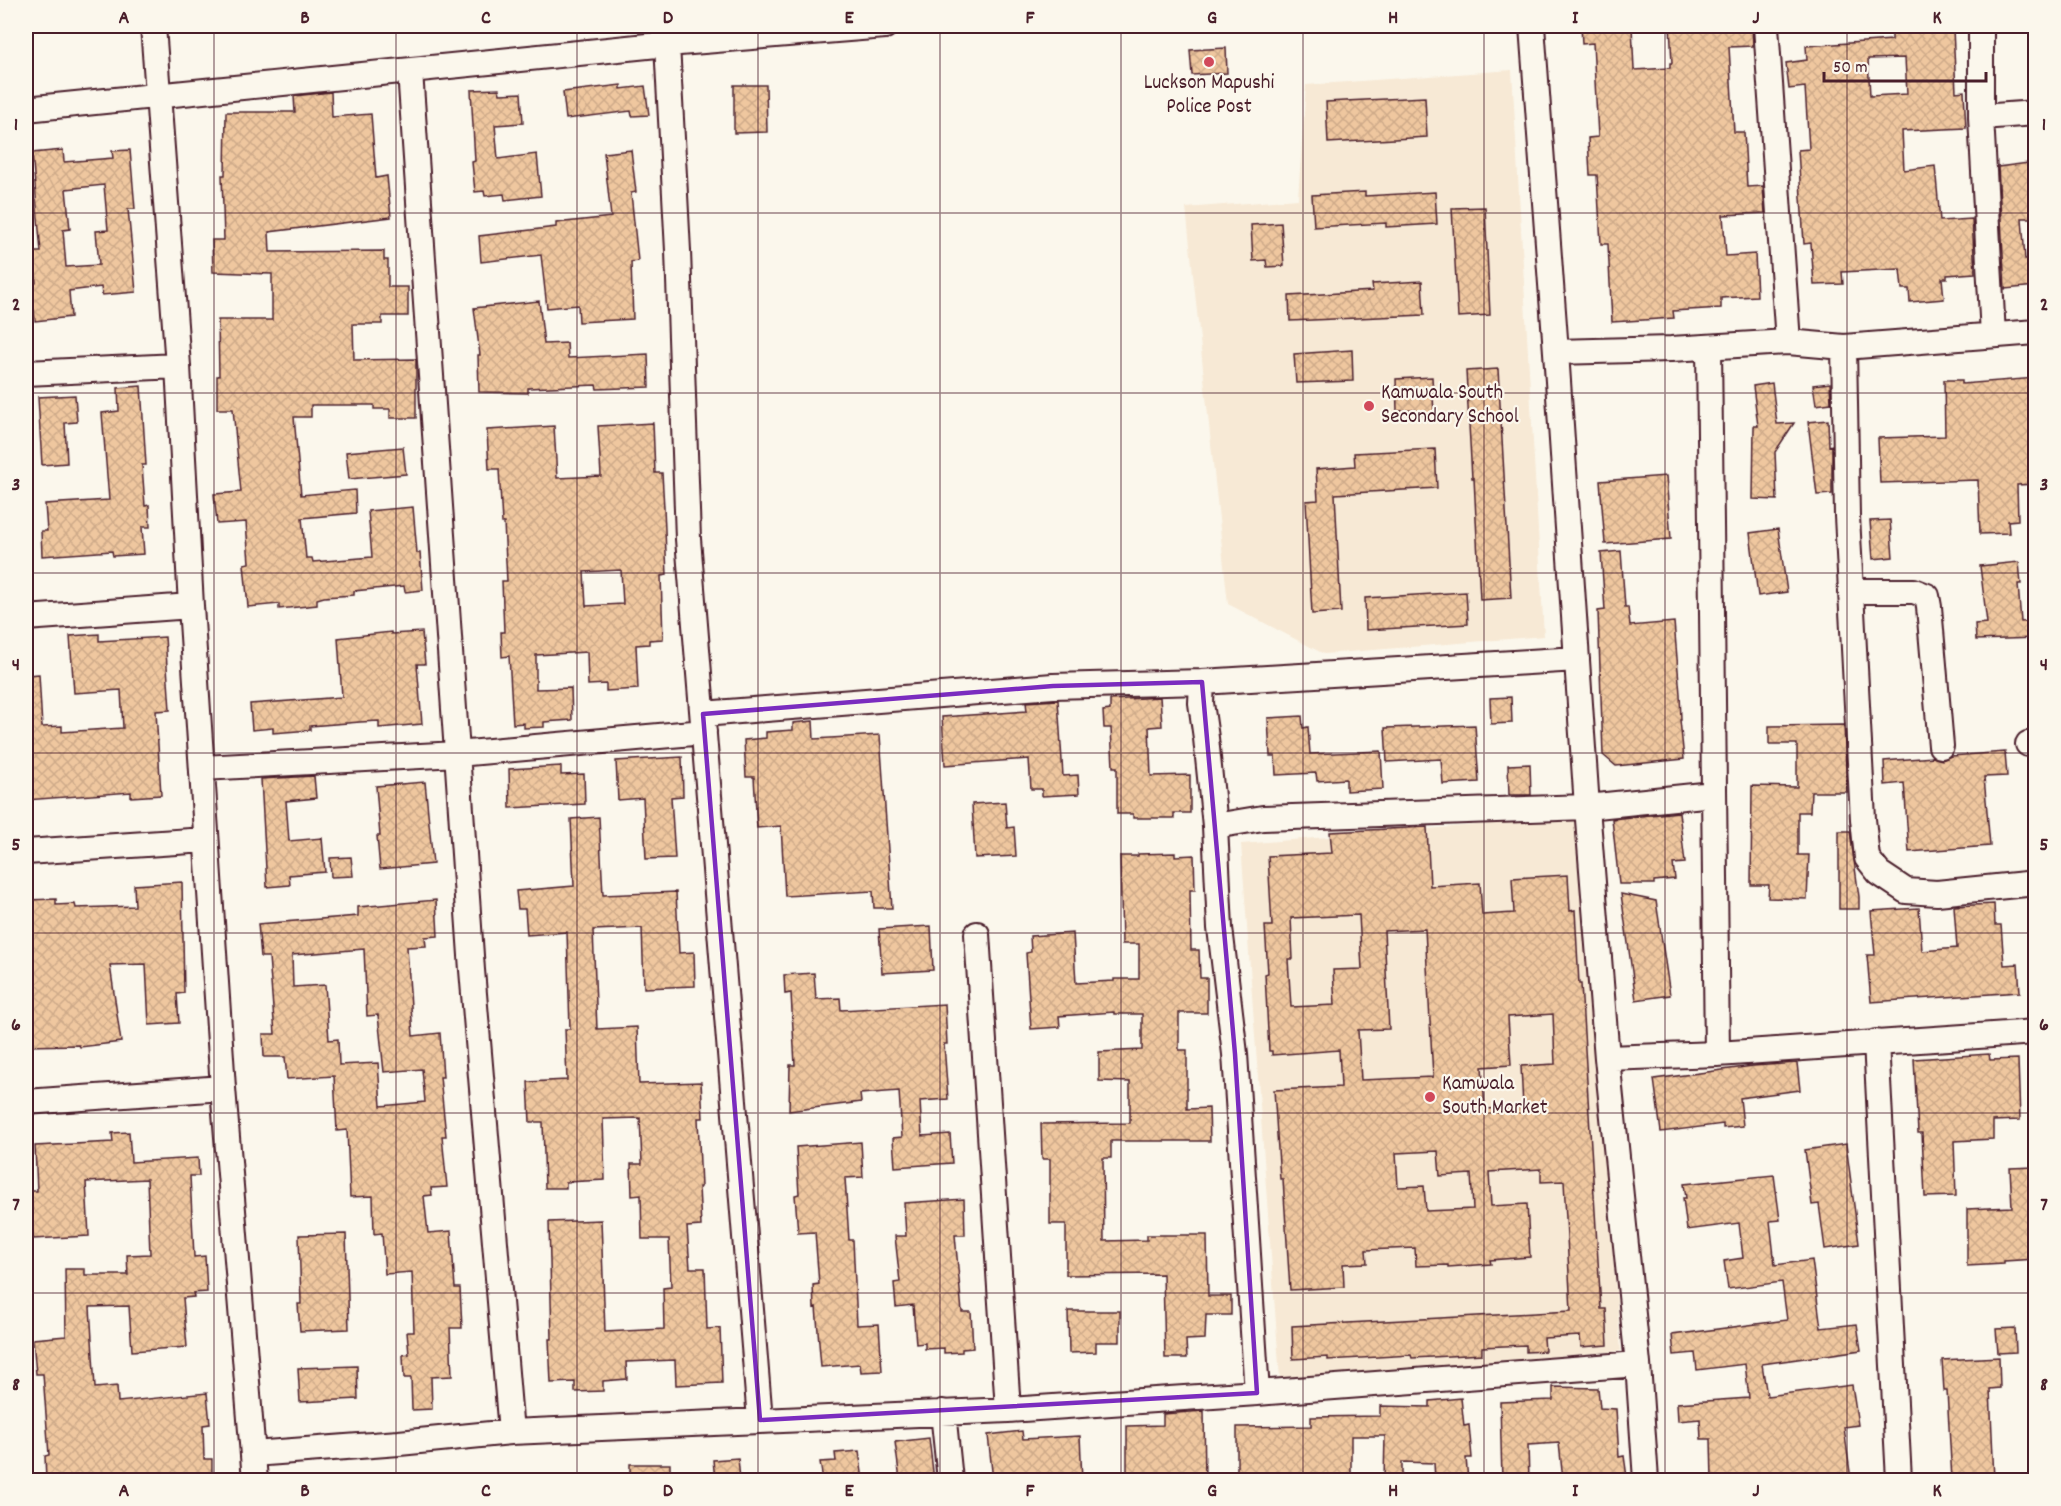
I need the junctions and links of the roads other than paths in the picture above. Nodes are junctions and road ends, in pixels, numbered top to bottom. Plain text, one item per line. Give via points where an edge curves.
1 (153, 26) edge
2 (885, 26) edge
3 (1532, 26) edge
4 (1766, 26) edge
5 (1981, 26) edge
6 (667, 44) junction
7 (410, 71) junction
8 (158, 96) junction
9 (26, 109) edge
10 (2036, 113) edge
11 (1981, 117) junction
12 (2036, 332) edge
13 (1993, 335) junction
14 (1788, 342) junction
15 (1709, 347) junction
16 (1844, 347) junction
17 (1556, 352) junction
18 (178, 366) junction
19 (26, 373) edge
20 (1851, 591) junction
21 (191, 606) junction
22 (26, 618) edge
23 (1577, 659) junction
24 (1202, 682) junction
25 (703, 723) junction
26 (1941, 746) dead end
27 (457, 754) junction
28 (202, 768) junction
29 (1713, 794) junction
30 (1587, 807) junction
31 (1215, 826) junction
32 (206, 840) junction
33 (26, 852) edge
34 (2036, 883) edge
35 (977, 934) dead end
36 (2036, 1032) edge
37 (1876, 1042) junction
38 (1717, 1054) junction
39 (1608, 1059) junction
40 (223, 1088) junction
41 (26, 1102) edge
42 (1638, 1364) junction
43 (1257, 1393) junction
44 (1008, 1410) junction
45 (943, 1412) junction
46 (760, 1420) junction
47 (511, 1432) junction
48 (253, 1454) junction
49 (255, 1480) edge
50 (950, 1480) edge
51 (1646, 1480) edge
52 (1899, 1480) edge

1 - 8 street
2 - 6 street
3 - 17 street
4 - 14 street
5 - 11 street
6 - 7 street
6 - 25 street via 688,539
7 - 8 street
7 - 27 street
8 - 9 street
8 - 18 street
10 - 11 street
11 - 13 street
12 - 13 street
13 - 16 street
14 - 15 street
14 - 16 street
15 - 17 street
15 - 29 street
16 - 20 street
17 - 23 street
18 - 19 street
18 - 21 street
20 - 26 street via 1914,591 1926,596
20 - 34 street via 1867,858 1879,873 1906,891 1937,893
21 - 22 street
21 - 28 street
23 - 24 street
23 - 30 street
24 - 25 street via 1053,686
24 - 31 street via 1200,703
25 - 27 street
25 - 46 street
27 - 28 street
27 - 47 street
28 - 32 street
29 - 30 street
29 - 38 street
30 - 31 street via 1263,818
30 - 39 street
31 - 43 street via 1220,928 1235,1054
32 - 33 street
32 - 40 street
35 - 44 street
36 - 37 street
37 - 38 street
37 - 52 street
38 - 39 street
39 - 42 street
40 - 41 street
40 - 48 street
42 - 43 street
42 - 51 street
43 - 44 street
44 - 45 street
45 - 46 street
45 - 50 street
46 - 47 street
47 - 48 street
48 - 49 street

